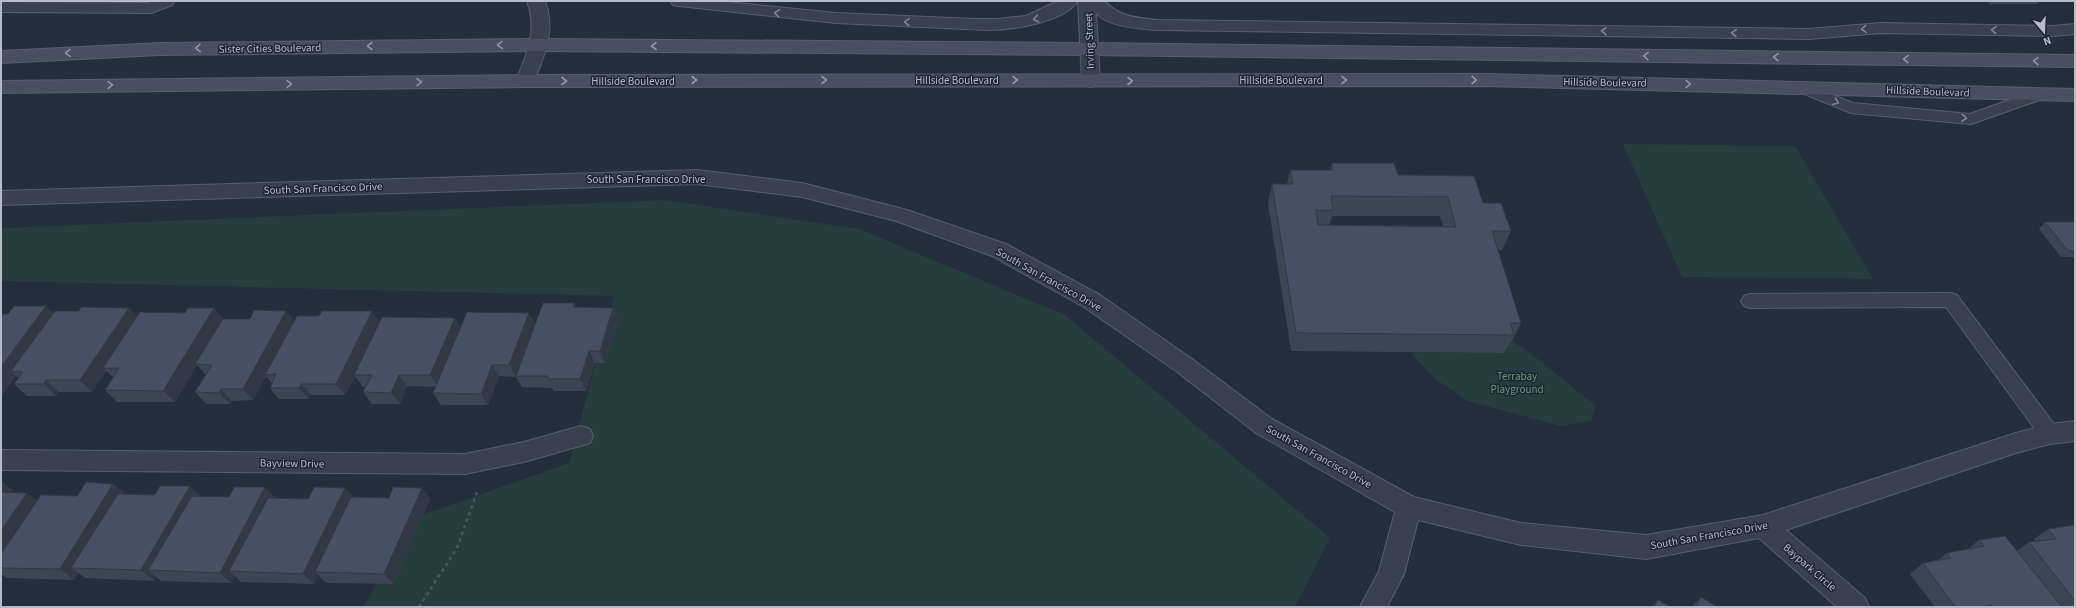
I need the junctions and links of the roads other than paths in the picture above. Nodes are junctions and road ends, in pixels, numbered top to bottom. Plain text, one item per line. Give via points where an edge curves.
1 (536, 1) edge
2 (679, 1) edge
3 (1070, 1) edge
4 (1088, 1) edge
5 (1094, 1) edge
6 (159, 5) edge
7 (1, 7) edge
8 (2075, 29) edge
9 (539, 45) junction
10 (1089, 49) junction
11 (1, 57) edge
12 (2075, 61) edge
13 (525, 81) junction
14 (1091, 81) junction
15 (1, 87) edge
16 (1800, 87) junction
17 (2040, 94) junction
18 (2075, 95) edge
19 (1, 198) edge
20 (1750, 301) dead end
21 (2075, 431) edge
22 (2050, 434) junction
23 (581, 436) dead end
24 (1, 460) edge
25 (1409, 507) junction
26 (1763, 526) junction
27 (1373, 607) edge
28 (1856, 607) edge

1 - 9 street via 541,11 543,27
3 -> 2 street via 1044,17 991,24 879,21 790,15
4 - 10 street, Irving Street
8 -> 5 street via 2054,31 1881,28 1809,34 1156,25 1126,21 1108,15
6 - 7 street
10 -> 9 main road
9 -> 11 main road, Sister Cities Boulevard via 160,49
9 - 13 street
12 -> 10 main road
10 - 14 street, Irving Street
13 -> 14 main road, Hillside Boulevard
15 -> 13 main road
14 -> 16 main road, Hillside Boulevard via 1483,80
16 - 17 main road, Hillside Boulevard
16 -> 17 lane via 1851,108 1971,119
17 - 18 main road, Hillside Boulevard
19 - 25 street, South San Francisco Drive via 697,177 802,190 900,215 999,250 1092,301 1184,365 1264,426
20 - 22 lane via 1951,300
21 - 22 street, South San Francisco Drive
22 - 26 street, South San Francisco Drive
23 - 24 street, Bayview Drive via 465,464
25 - 26 street, South San Francisco Drive via 1521,534 1646,547
25 - 27 street via 1391,574
26 - 28 street, Baypark Circle

